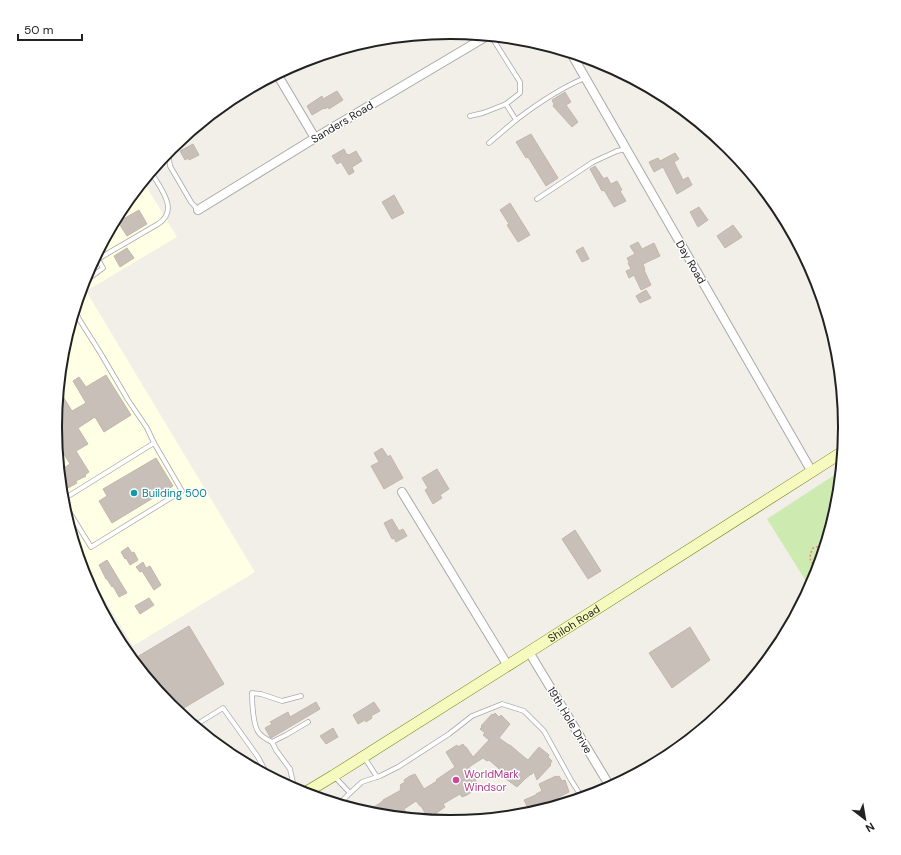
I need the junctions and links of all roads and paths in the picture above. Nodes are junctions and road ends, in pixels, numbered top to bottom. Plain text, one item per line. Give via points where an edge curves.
1 (480, 40) edge
2 (494, 41) edge
3 (575, 60) edge
4 (281, 78) edge
5 (586, 78) junction
6 (506, 104) junction
7 (470, 116) dead end
8 (516, 120) junction
9 (315, 138) junction
10 (490, 143) dead end
11 (626, 149) junction
12 (169, 160) edge
13 (154, 177) edge
14 (537, 199) dead end
15 (198, 210) joint
16 (103, 254) edge
17 (100, 262) edge
18 (94, 274) edge
19 (78, 317) edge
20 (154, 443) junction
21 (838, 455) edge
22 (812, 472) junction
23 (402, 492) dead end
24 (68, 496) edge
25 (72, 517) edge
26 (820, 546) edge
27 (813, 565) edge
28 (529, 652) junction
29 (508, 666) junction
30 (301, 696) dead end
31 (308, 722) dead end
32 (198, 723) edge
33 (272, 742) junction
34 (364, 756) junction
35 (264, 768) edge
36 (333, 776) junction
37 (377, 777) junction
38 (293, 782) edge
39 (608, 782) edge
40 (311, 789) edge
41 (350, 793) junction
42 (580, 793) edge
43 (342, 800) edge

1 - 9 street, Sanders Road
2 - 6 lane via 520,82 520,93
3 - 5 street, Day Road
4 - 9 street
5 - 8 lane via 540,102
5 - 11 street, Day Road
6 - 7 lane
6 - 8 lane
8 - 10 lane
9 - 15 street, Sanders Road
11 - 14 lane via 593,162
11 - 22 street, Day Road
12 - 15 lane via 170,166
13 - 16 lane via 168,202 163,221
17 - 18 lane via 103,268
19 - 20 lane
20 - 24 lane
20 - 25 lane via 182,491 91,547
21 - 22 main road, Shiloh Road
22 - 28 main road, Shiloh Road
23 - 29 street
26 - 27 path via 813,548 810,554 810,561
28 - 29 main road, Shiloh Road
28 - 39 street, 19th Hole Drive
29 - 34 main road, Shiloh Road
30 - 33 lane via 282,700 252,693 255,722 259,733
31 - 33 lane
32 - 35 lane via 222,708
33 - 38 lane via 290,769
34 - 36 main road, Shiloh Road
34 - 37 lane
36 - 40 main road, Shiloh Road
36 - 41 lane
37 - 41 lane via 362,782
37 - 42 lane via 398,767 472,716 502,704 524,711 544,731
41 - 43 lane

